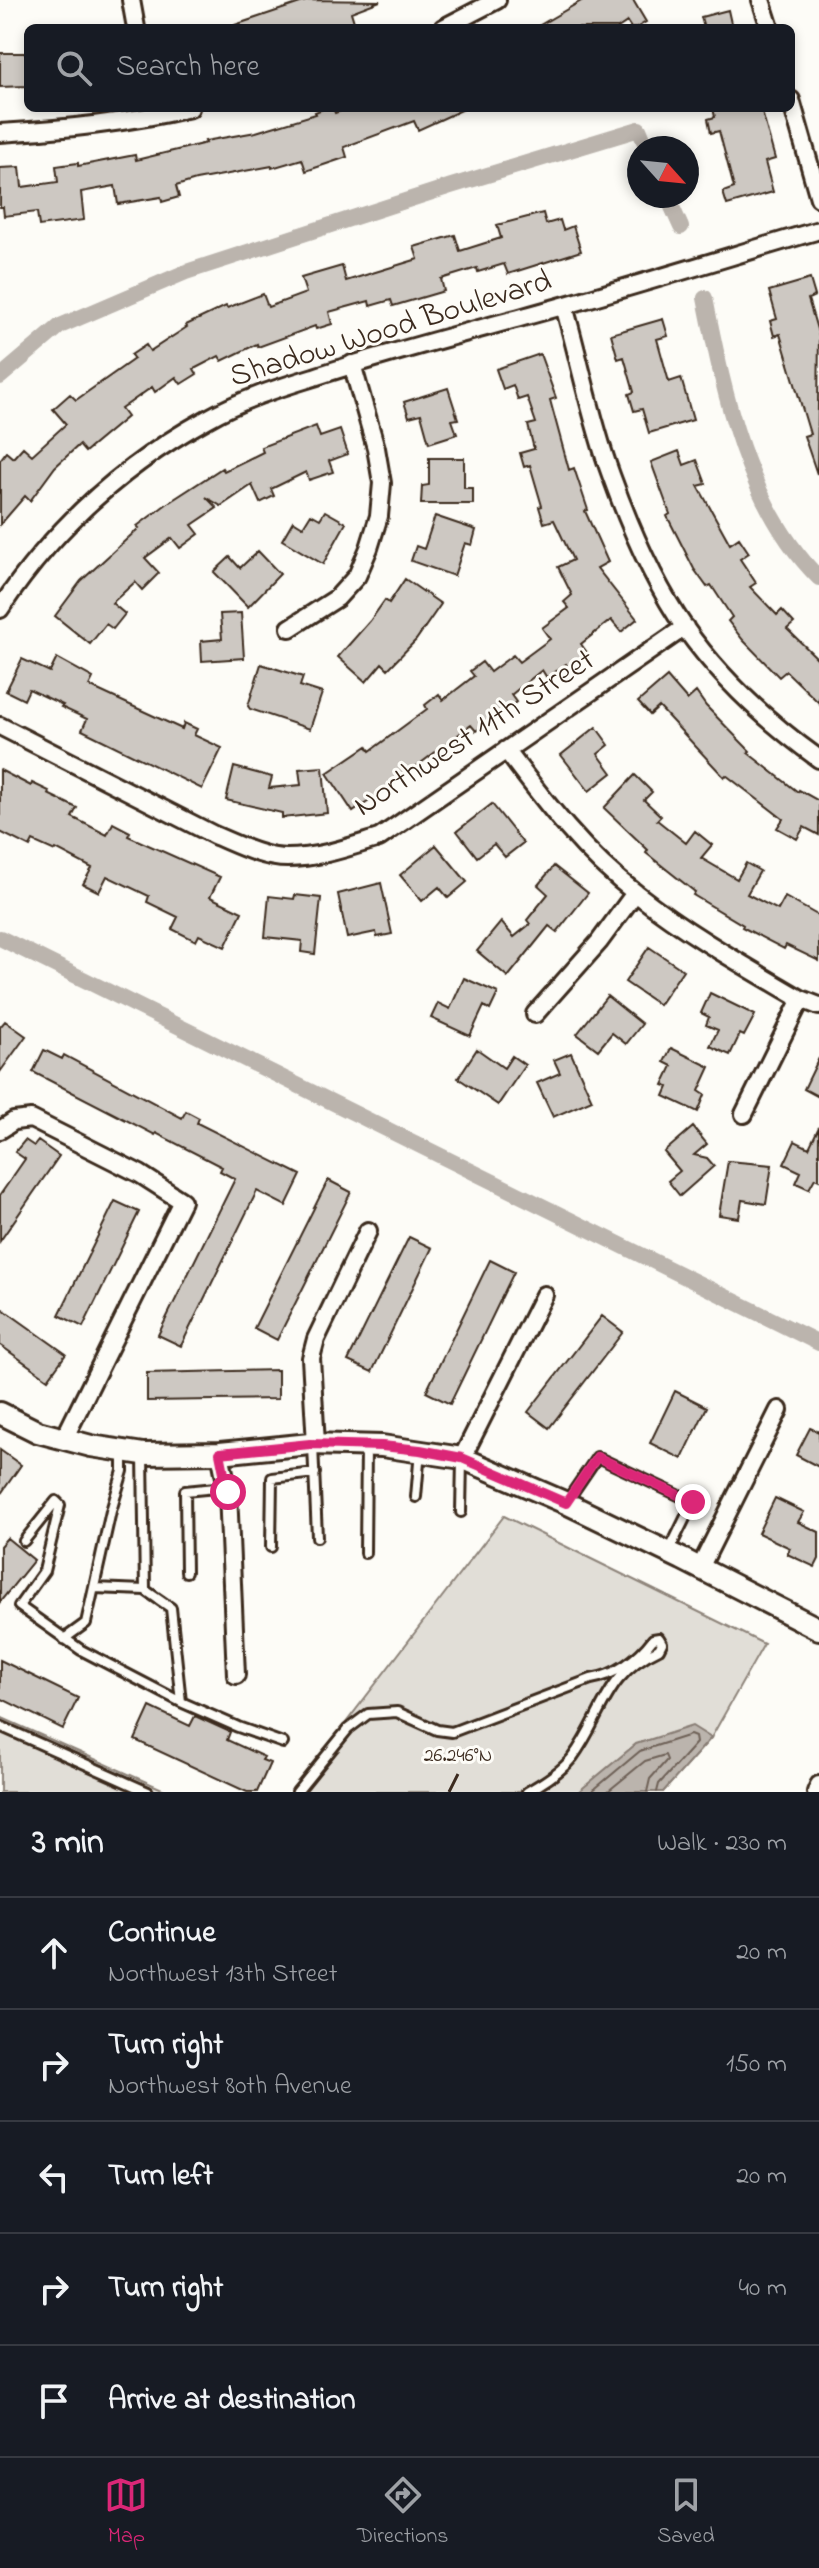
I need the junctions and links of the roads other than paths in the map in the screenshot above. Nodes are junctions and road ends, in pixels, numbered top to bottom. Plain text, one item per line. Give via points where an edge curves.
1 (131, 0) edge
2 (497, 0) edge
3 (761, 0) edge
4 (135, 24) edge
5 (451, 24) edge
6 (769, 24) edge
7 (794, 112) edge
8 (151, 113) edge
9 (0, 133) edge
10 (819, 198) edge
11 (819, 230) edge
12 (564, 306) junction
13 (352, 364) junction
14 (0, 609) edge
15 (685, 627) junction
16 (290, 628) dead end
17 (0, 726) edge
18 (506, 750) junction
19 (819, 759) edge
20 (635, 893) junction
21 (801, 999) junction
22 (819, 1006) edge
23 (535, 1014) dead end
24 (744, 1114) dead end
25 (0, 1130) edge
26 (368, 1231) dead end
27 (544, 1295) dead end
28 (779, 1410) dead end
29 (0, 1413) edge
30 (64, 1439) junction
31 (315, 1444) junction
32 (366, 1446) junction
33 (420, 1450) junction
34 (123, 1451) junction
35 (220, 1453) junction
36 (143, 1454) junction
37 (462, 1458) junction
38 (315, 1473) junction
39 (227, 1487) junction
40 (416, 1497) dead end
41 (566, 1503) junction
42 (461, 1512) dead end
43 (317, 1537) dead end
44 (24, 1541) dead end
45 (271, 1547) dead end
46 (668, 1552) junction
47 (365, 1553) dead end
48 (700, 1568) junction
49 (186, 1572) dead end
50 (94, 1588) junction
51 (145, 1590) junction
52 (819, 1629) edge
53 (64, 1639) junction
54 (236, 1675) dead end
55 (181, 1702) junction
56 (0, 1726) edge
57 (283, 1743) dead end
58 (819, 1785) edge
59 (148, 1792) edge
60 (297, 1792) edge
61 (527, 1792) edge
62 (816, 1792) edge

1 - 4 street
2 - 5 street
3 - 6 street
7 - 10 street
8 - 9 street via 69,129
11 - 12 street, Shadow Wood Boulevard
12 - 13 street, Shadow Wood Boulevard
12 - 15 street via 610,474 643,554
13 - 14 street, Shadow Wood Boulevard via 209,418 153,452 103,488 57,533
13 - 16 street via 376,448 382,483 379,516 357,576 337,598
15 - 18 street, Northwest 11th Street
15 - 19 street via 734,687
17 - 18 street, Northwest 11th Street via 214,835 284,858 327,854 379,838
18 - 20 street via 550,808
20 - 21 street
20 - 23 street
21 - 22 street
21 - 24 street
25 - 30 street via 31,1119 182,1201
26 - 31 street via 311,1358
27 - 37 street
28 - 48 street
29 - 30 street
30 - 34 street
31 - 32 street
31 - 35 street
31 - 38 lane
32 - 33 street
32 - 47 lane
33 - 37 street
33 - 40 lane
34 - 36 street
34 - 50 lane via 123,1471
35 - 36 street
35 - 39 street
36 - 51 lane
37 - 41 street
37 - 42 lane
38 - 43 lane
38 - 45 lane via 272,1478
39 - 49 lane via 185,1491
39 - 54 street
41 - 46 street
41 - 46 lane via 597,1457 693,1502
44 - 53 lane via 56,1501 60,1505 44,1571 19,1606
46 - 48 street
48 - 52 street
50 - 51 lane
50 - 53 lane via 86,1623
51 - 55 lane via 171,1608
53 - 55 lane
55 - 57 lane
56 - 59 lane
58 - 62 street
60 - 61 lane via 348,1729 368,1714 397,1712 452,1732 612,1674 659,1638 659,1649 617,1679 571,1760

